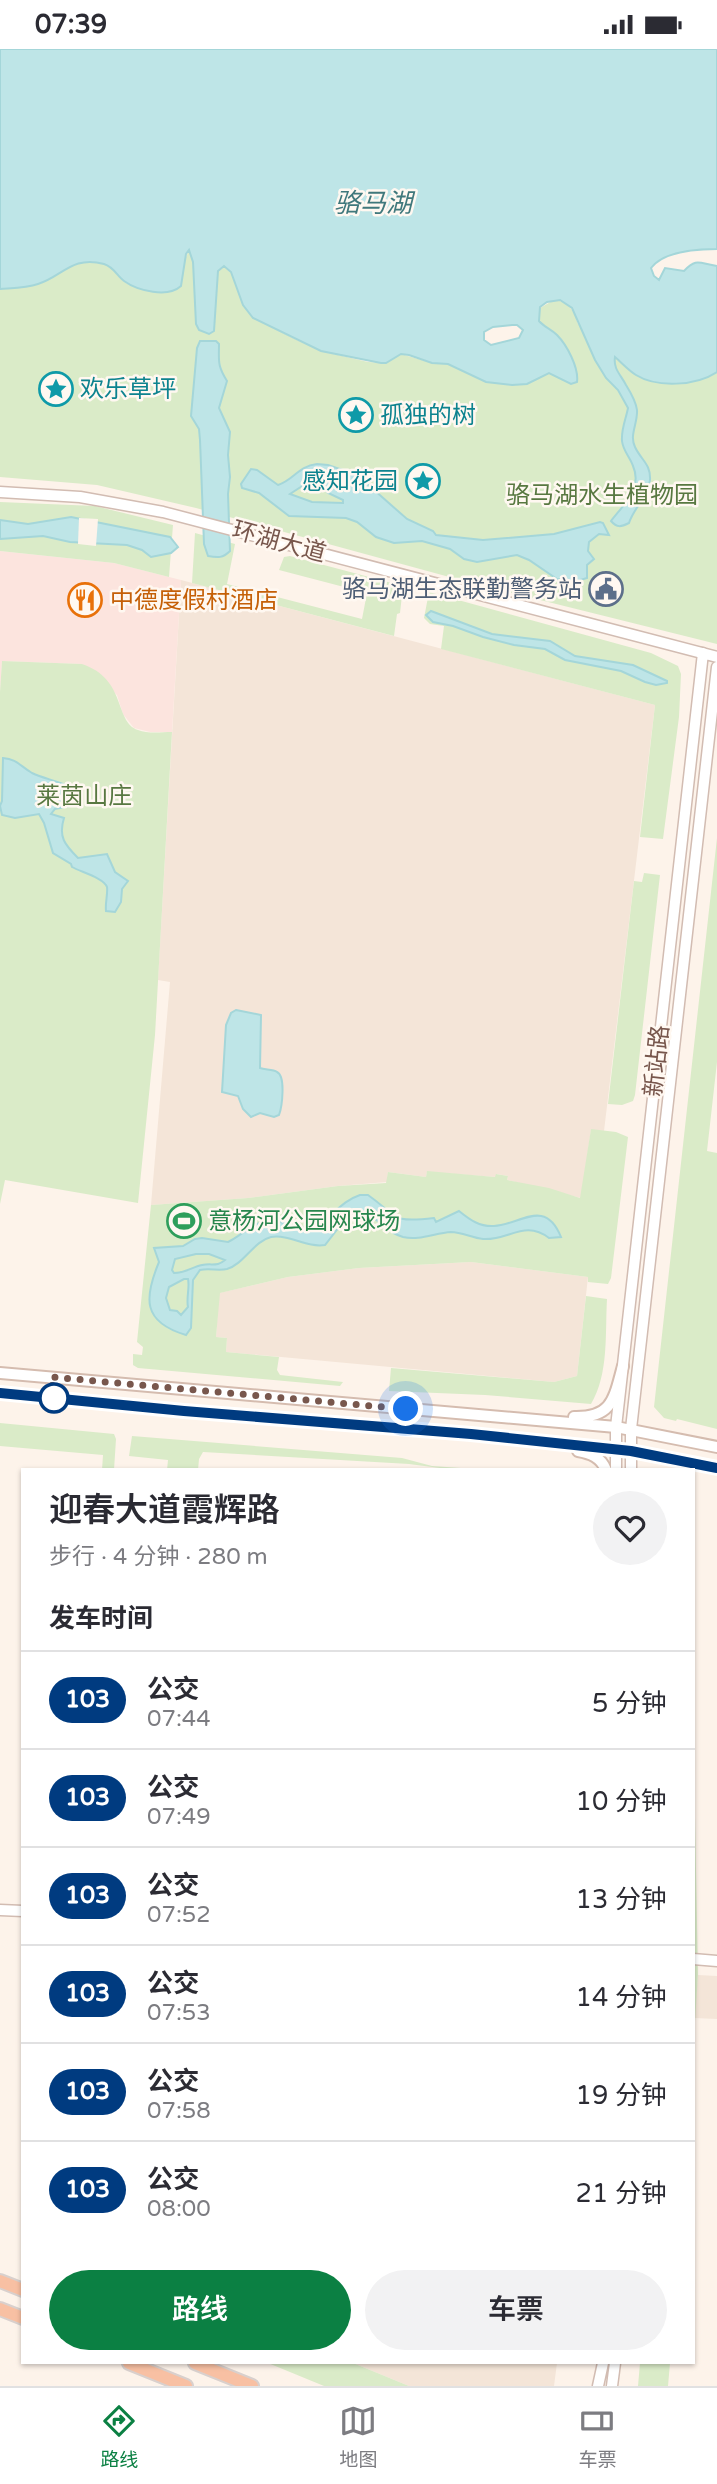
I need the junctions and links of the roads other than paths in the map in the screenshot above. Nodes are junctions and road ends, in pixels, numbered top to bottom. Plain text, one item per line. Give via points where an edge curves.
1 (0, 492) edge
2 (703, 653) junction
3 (717, 657) edge
4 (717, 667) edge
5 (623, 1366) junction
6 (0, 1373) edge
7 (0, 1393) edge
8 (458, 1414) junction
9 (546, 1421) junction
10 (616, 1427) junction
11 (631, 1429) junction
12 (471, 1434) junction
13 (545, 1442) junction
14 (717, 1447) edge
15 (615, 1450) junction
16 (631, 1451) junction
17 (605, 1468) edge
18 (616, 1468) edge
19 (631, 1468) edge
20 (717, 1468) edge
21 (0, 1910) edge
22 (21, 1911) edge
23 (695, 1959) edge
24 (717, 1961) edge
25 (0, 2281) edge
26 (21, 2289) edge
27 (0, 2309) edge
28 (21, 2317) edge
29 (131, 2364) edge
30 (197, 2364) edge
31 (603, 2364) edge
32 (615, 2364) edge
33 (186, 2386) edge
34 (251, 2386) edge
35 (599, 2386) edge
36 (614, 2386) edge

1 - 2 street, 环湖大道 via 80,496 197,520
2 - 3 street, 环湖大道
2 - 5 street, 新站路
4 - 11 street, 新站路
5 - 8 main road via 614,1400 589,1417
5 - 10 street, 新站路
6 - 8 main road
7 - 12 main road
8 - 9 main road
9 - 10 main road
9 - 13 main road
10 - 11 main road
10 - 15 street, 新站路
11 - 14 main road
11 - 16 street, 新站路
12 - 13 main road
12 - 17 main road via 588,1453 599,1458
13 - 15 main road
15 - 16 main road
15 - 18 street, 新站路
16 - 19 street, 新站路
16 - 20 main road
21 - 22 street
23 - 24 street
25 - 26 highway
27 - 28 highway
29 - 33 highway
30 - 34 highway
31 - 35 street
32 - 36 street

